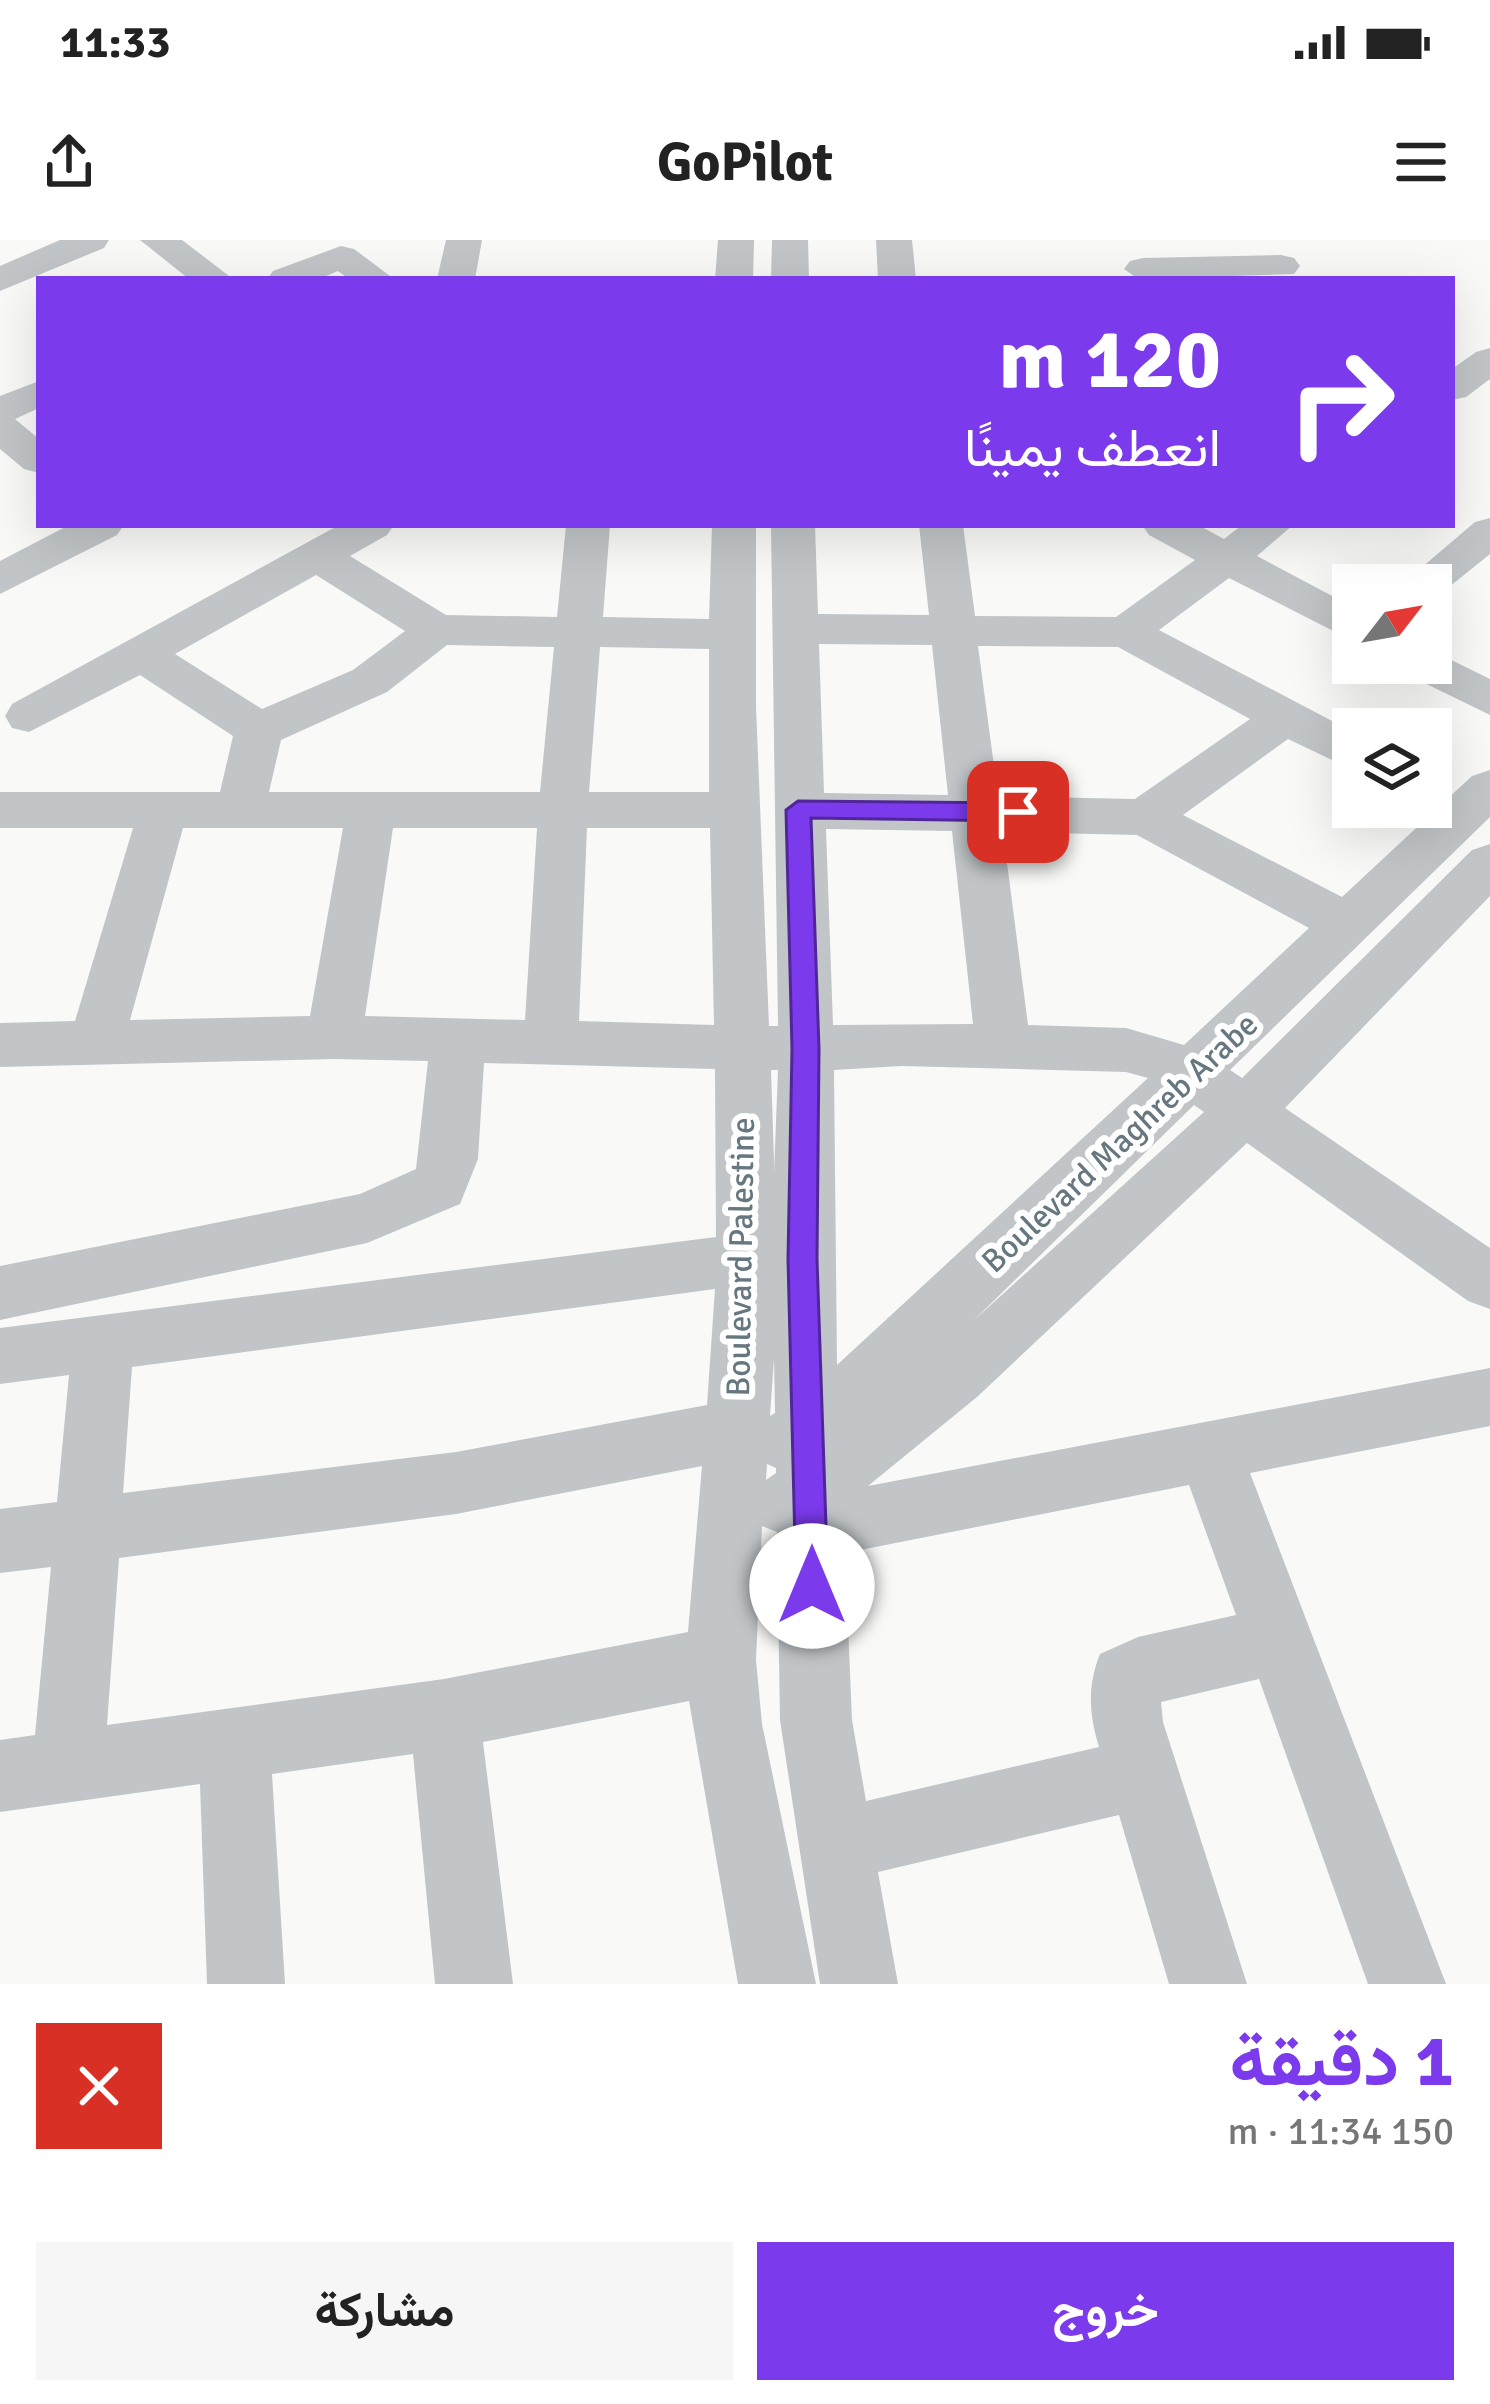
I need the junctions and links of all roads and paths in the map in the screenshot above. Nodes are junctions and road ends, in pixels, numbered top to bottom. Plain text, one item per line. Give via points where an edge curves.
1 (91, 240) edge
2 (158, 240) edge
3 (464, 240) edge
4 (736, 240) edge
5 (790, 240) edge
6 (894, 240) edge
7 (342, 249) edge
8 (1285, 262) edge
9 (1141, 263) edge
10 (210, 276) edge
11 (292, 276) edge
12 (372, 276) edge
13 (457, 276) edge
14 (734, 276) edge
15 (790, 276) edge
16 (897, 276) edge
17 (17, 284) edge
18 (1480, 359) edge
19 (1455, 385) edge
20 (36, 394) edge
21 (0, 411) edge
22 (0, 428) edge
23 (36, 458) edge
24 (1455, 500) edge
25 (1490, 517) edge
26 (96, 528) edge
27 (367, 528) edge
28 (588, 528) edge
29 (734, 528) edge
30 (793, 528) edge
31 (941, 528) edge
32 (1169, 528) edge
33 (1267, 528) edge
34 (1490, 532) edge
35 (318, 556) junction
36 (1225, 559) junction
37 (1450, 564) edge
38 (0, 580) edge
39 (1332, 615) edge
40 (796, 629) junction
41 (437, 630) junction
42 (951, 631) junction
43 (580, 632) junction
44 (1126, 632) junction
45 (730, 634) junction
46 (142, 654) junction
47 (1452, 679) edge
48 (1490, 699) edge
49 (14, 704) edge
50 (1286, 717) junction
51 (259, 730) junction
52 (1332, 741) edge
53 (0, 757) edge
54 (563, 807) junction
55 (241, 808) junction
56 (371, 808) junction
57 (0, 809) edge
58 (731, 810) junction
59 (798, 810) junction
60 (163, 811) junction
61 (976, 811) junction
62 (1473, 816) edge
63 (1145, 817) junction
64 (1349, 925) junction
65 (334, 1037) junction
66 (458, 1039) junction
67 (551, 1040) junction
68 (96, 1042) junction
69 (0, 1045) edge
70 (1003, 1046) junction
71 (745, 1048) junction
72 (806, 1049) junction
73 (1194, 1075) junction
74 (1244, 1109) junction
75 (746, 1259) junction
76 (1485, 1269) edge
77 (0, 1293) edge
78 (103, 1341) junction
79 (0, 1356) edge
80 (1490, 1397) edge
81 (806, 1429) junction
82 (1210, 1453) junction
83 (733, 1480) junction
84 (811, 1509) junction
85 (86, 1528) junction
86 (0, 1541) edge
87 (1276, 1640) junction
88 (721, 1660) junction
89 (444, 1714) junction
90 (234, 1743) junction
91 (68, 1768) junction
92 (1143, 1773) junction
93 (0, 1776) edge
94 (833, 1846) junction
95 (246, 1984) edge
96 (474, 1984) edge
97 (777, 1984) edge
98 (859, 1984) edge
99 (1208, 1984) edge
100 (1406, 1984) edge

1 - 17 street
2 - 10 street
3 - 13 street
4 - 14 street
5 - 15 street
6 - 16 street
7 - 11 street
7 - 12 street
8 - 9 street
18 - 19 street
20 - 21 street
22 - 23 street
24 - 25 street
26 - 38 street
27 - 35 street
28 - 43 street
29 - 45 street, Boulevard Palestine
30 - 40 street, Boulevard Palestine
31 - 42 street
32 - 36 street
33 - 36 street
34 - 37 street
35 - 41 street
35 - 46 street
36 - 39 street
36 - 44 street
40 - 42 street
40 - 59 street, Boulevard Palestine
41 - 43 street
41 - 51 street via 370,681
42 - 44 street
42 - 61 street
43 - 45 street
43 - 54 street
44 - 50 street
45 - 58 street, Boulevard Palestine
46 - 49 street
46 - 51 street
47 - 48 street
49 - 53 street
50 - 52 street
50 - 63 street
51 - 55 street
54 - 56 street
54 - 58 street
54 - 67 street
55 - 56 street
55 - 60 street
56 - 65 street
57 - 60 street
58 - 71 street, Boulevard Palestine
59 - 61 street
59 - 72 street, Boulevard Palestine
60 - 68 street
61 - 63 street
61 - 70 street
62 - 64 street, Boulevard Maghreb Arabe
62 - 74 street, Boulevard Maghreb Arabe via 1313,1047
63 - 64 street
64 - 73 street, Boulevard Maghreb Arabe
65 - 66 street
65 - 68 street
66 - 67 street
66 - 77 street via 446,1176 431,1190 367,1218
67 - 71 street
68 - 69 street
70 - 72 street
70 - 73 street via 1126,1050
71 - 72 street
71 - 75 street, Boulevard Palestine
72 - 81 street, Boulevard Palestine
73 - 74 street
73 - 81 street, Boulevard Maghreb Arabe
74 - 76 street
74 - 84 street, Boulevard Maghreb Arabe
75 - 78 street
75 - 83 street, Boulevard Palestine
78 - 79 street
78 - 85 street
80 - 82 street
81 - 83 street, Boulevard Maghreb Arabe
81 - 84 street, Boulevard Palestine
82 - 84 street
82 - 87 street
83 - 84 street, Boulevard Maghreb Arabe
83 - 85 street via 456,1483
83 - 88 street, Boulevard Palestine
84 - 94 street, Boulevard Palestine via 816,1720
85 - 86 street
85 - 91 street
87 - 92 street via 1125,1679 1127,1722
87 - 100 street
88 - 89 street
88 - 97 street, Boulevard Palestine
89 - 90 street
89 - 96 street
90 - 91 street
90 - 95 street
91 - 93 street
92 - 94 street
92 - 99 street
94 - 98 street, Boulevard Palestine

